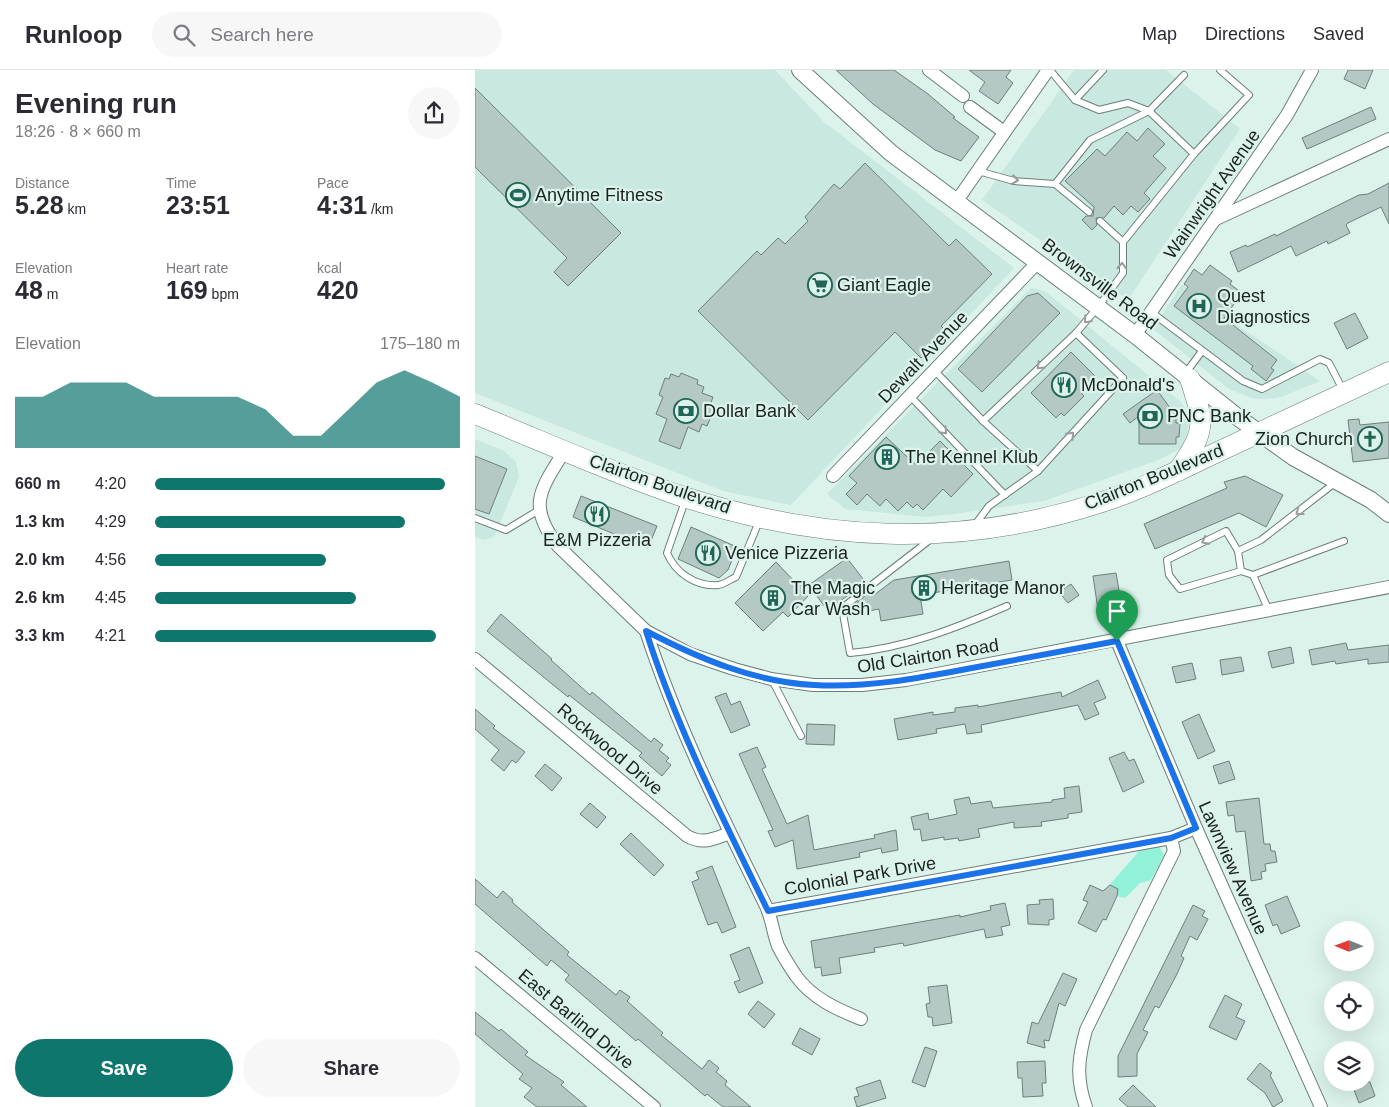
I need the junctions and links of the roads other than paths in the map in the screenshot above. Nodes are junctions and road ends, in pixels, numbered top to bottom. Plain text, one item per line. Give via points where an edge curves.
1 (800, 70) edge
2 (929, 70) edge
3 (1049, 70) edge
4 (1103, 70) edge
5 (1220, 70) edge
6 (1312, 70) edge
7 (1184, 75) dead end
8 (1075, 100) junction
9 (1149, 111) junction
10 (1004, 132) junction
11 (1389, 139) edge
12 (1194, 154) junction
13 (977, 170) junction
14 (1055, 184) junction
15 (956, 202) junction
16 (1089, 212) dead end
17 (1216, 218) junction
18 (1100, 221) dead end
19 (1123, 242) junction
20 (1038, 262) junction
21 (1098, 307) junction
22 (1151, 312) junction
23 (1075, 333) junction
24 (1135, 335) junction
25 (1202, 351) junction
26 (934, 370) junction
27 (1389, 372) edge
28 (1187, 376) junction
29 (1345, 393) junction
30 (909, 396) junction
31 (475, 414) edge
32 (983, 420) junction
33 (1259, 433) junction
34 (565, 450) junction
35 (1038, 471) junction
36 (1177, 471) junction
37 (833, 476) dead end
38 (1337, 482) junction
39 (1005, 495) junction
40 (686, 497) junction
41 (539, 510) junction
42 (1389, 514) edge
43 (760, 517) junction
44 (475, 518) edge
45 (971, 530) junction
46 (937, 533) junction
47 (1344, 541) dead end
48 (1238, 551) junction
49 (1241, 571) junction
50 (1253, 575) junction
51 (1389, 587) edge
52 (1007, 606) dead end
53 (1269, 611) junction
54 (646, 631) junction
55 (1117, 641) junction
56 (475, 659) edge
57 (771, 679) junction
58 (801, 736) dead end
59 (1196, 828) junction
60 (730, 833) junction
61 (1171, 838) junction
62 (768, 911) junction
63 (475, 958) edge
64 (861, 1019) dead end
65 (654, 1107) edge
66 (1086, 1107) edge
67 (1321, 1107) edge

1 - 15 main road, Brownsville Road via 865,131
2 - 10 street
3 - 8 lane
3 - 10 street
4 - 8 lane
5 - 12 lane via 1249,95
6 - 17 street, Wainwright Avenue via 1287,115
7 - 9 lane
8 - 9 lane via 1099,110 1128,103
9 - 12 lane
9 - 14 lane via 1090,140
10 - 13 street
11 - 17 street
12 - 19 lane
13 -> 14 lane via 1014,181
13 - 15 street
14 - 16 lane
15 - 20 main road, Brownsville Road
17 - 22 street, Wainwright Avenue
18 - 19 lane
21 -> 19 lane via 1123,273
20 - 21 main road, Brownsville Road
20 - 26 street, Dewalt Avenue
21 -> 23 lane
21 - 24 main road, Brownsville Road
22 - 24 street, Wainwright Avenue
22 - 25 lane
23 -> 32 lane
35 -> 23 lane via 1123,378
24 - 28 main road, Brownsville Road
25 - 28 lane
25 - 29 lane via 1243,381 1263,389 1320,359 1329,363
26 - 30 street, Dewalt Avenue
26 - 32 lane
27 - 29 highway, Clairton Boulevard
28 - 33 main road, Brownsville Road
28 - 36 highway via 1202,424 1196,444
29 - 33 highway, Clairton Boulevard
30 - 37 street, Dewalt Avenue
30 -> 39 lane
31 - 34 highway, Clairton Boulevard
32 - 35 lane
33 - 36 highway, Clairton Boulevard
33 - 38 main road, Brownsville Road
34 - 40 highway, Clairton Boulevard
34 - 41 street, Old Clairton Road via 541,488
35 - 39 lane
36 - 45 highway, Clairton Boulevard via 1103,502 1041,519
38 - 42 main road, Brownsville Road
38 -> 48 lane via 1261,540
39 - 45 lane via 989,506
40 - 43 highway, Clairton Boulevard
40 - 43 lane via 667,552 673,566 694,582 719,585 736,577
41 - 44 lane via 506,530
41 - 54 street, Old Clairton Road via 545,530 558,546
43 - 46 highway, Clairton Boulevard via 843,532 914,536
45 - 46 highway, Clairton Boulevard
46 - 52 lane via 842,608 850,653 882,650 949,631
47 - 50 lane
48 - 49 lane
48 -> 49 lane via 1226,531 1167,560 1169,575 1180,589
49 - 50 lane
50 - 53 lane
51 - 53 street, Old Clairton Road
53 - 55 street, Old Clairton Road
54 - 57 street, Old Clairton Road via 690,654
54 - 60 street, Colonial Park Drive via 657,667
55 - 57 street, Old Clairton Road via 906,680 862,685 813,685
55 - 59 street, Lawnview Avenue
56 - 60 street, Rockwood Drive via 687,836 697,842 707,842
57 - 58 lane
59 - 61 street, Colonial Park Drive
59 - 67 street, Lawnview Avenue
60 - 62 street, Colonial Park Drive
61 - 62 street, Colonial Park Drive
61 - 66 street via 1174,851 1086,1030 1079,1054 1079,1087
62 - 64 street via 779,946 796,976 813,995 835,1009
63 - 65 street, East Barlind Drive

